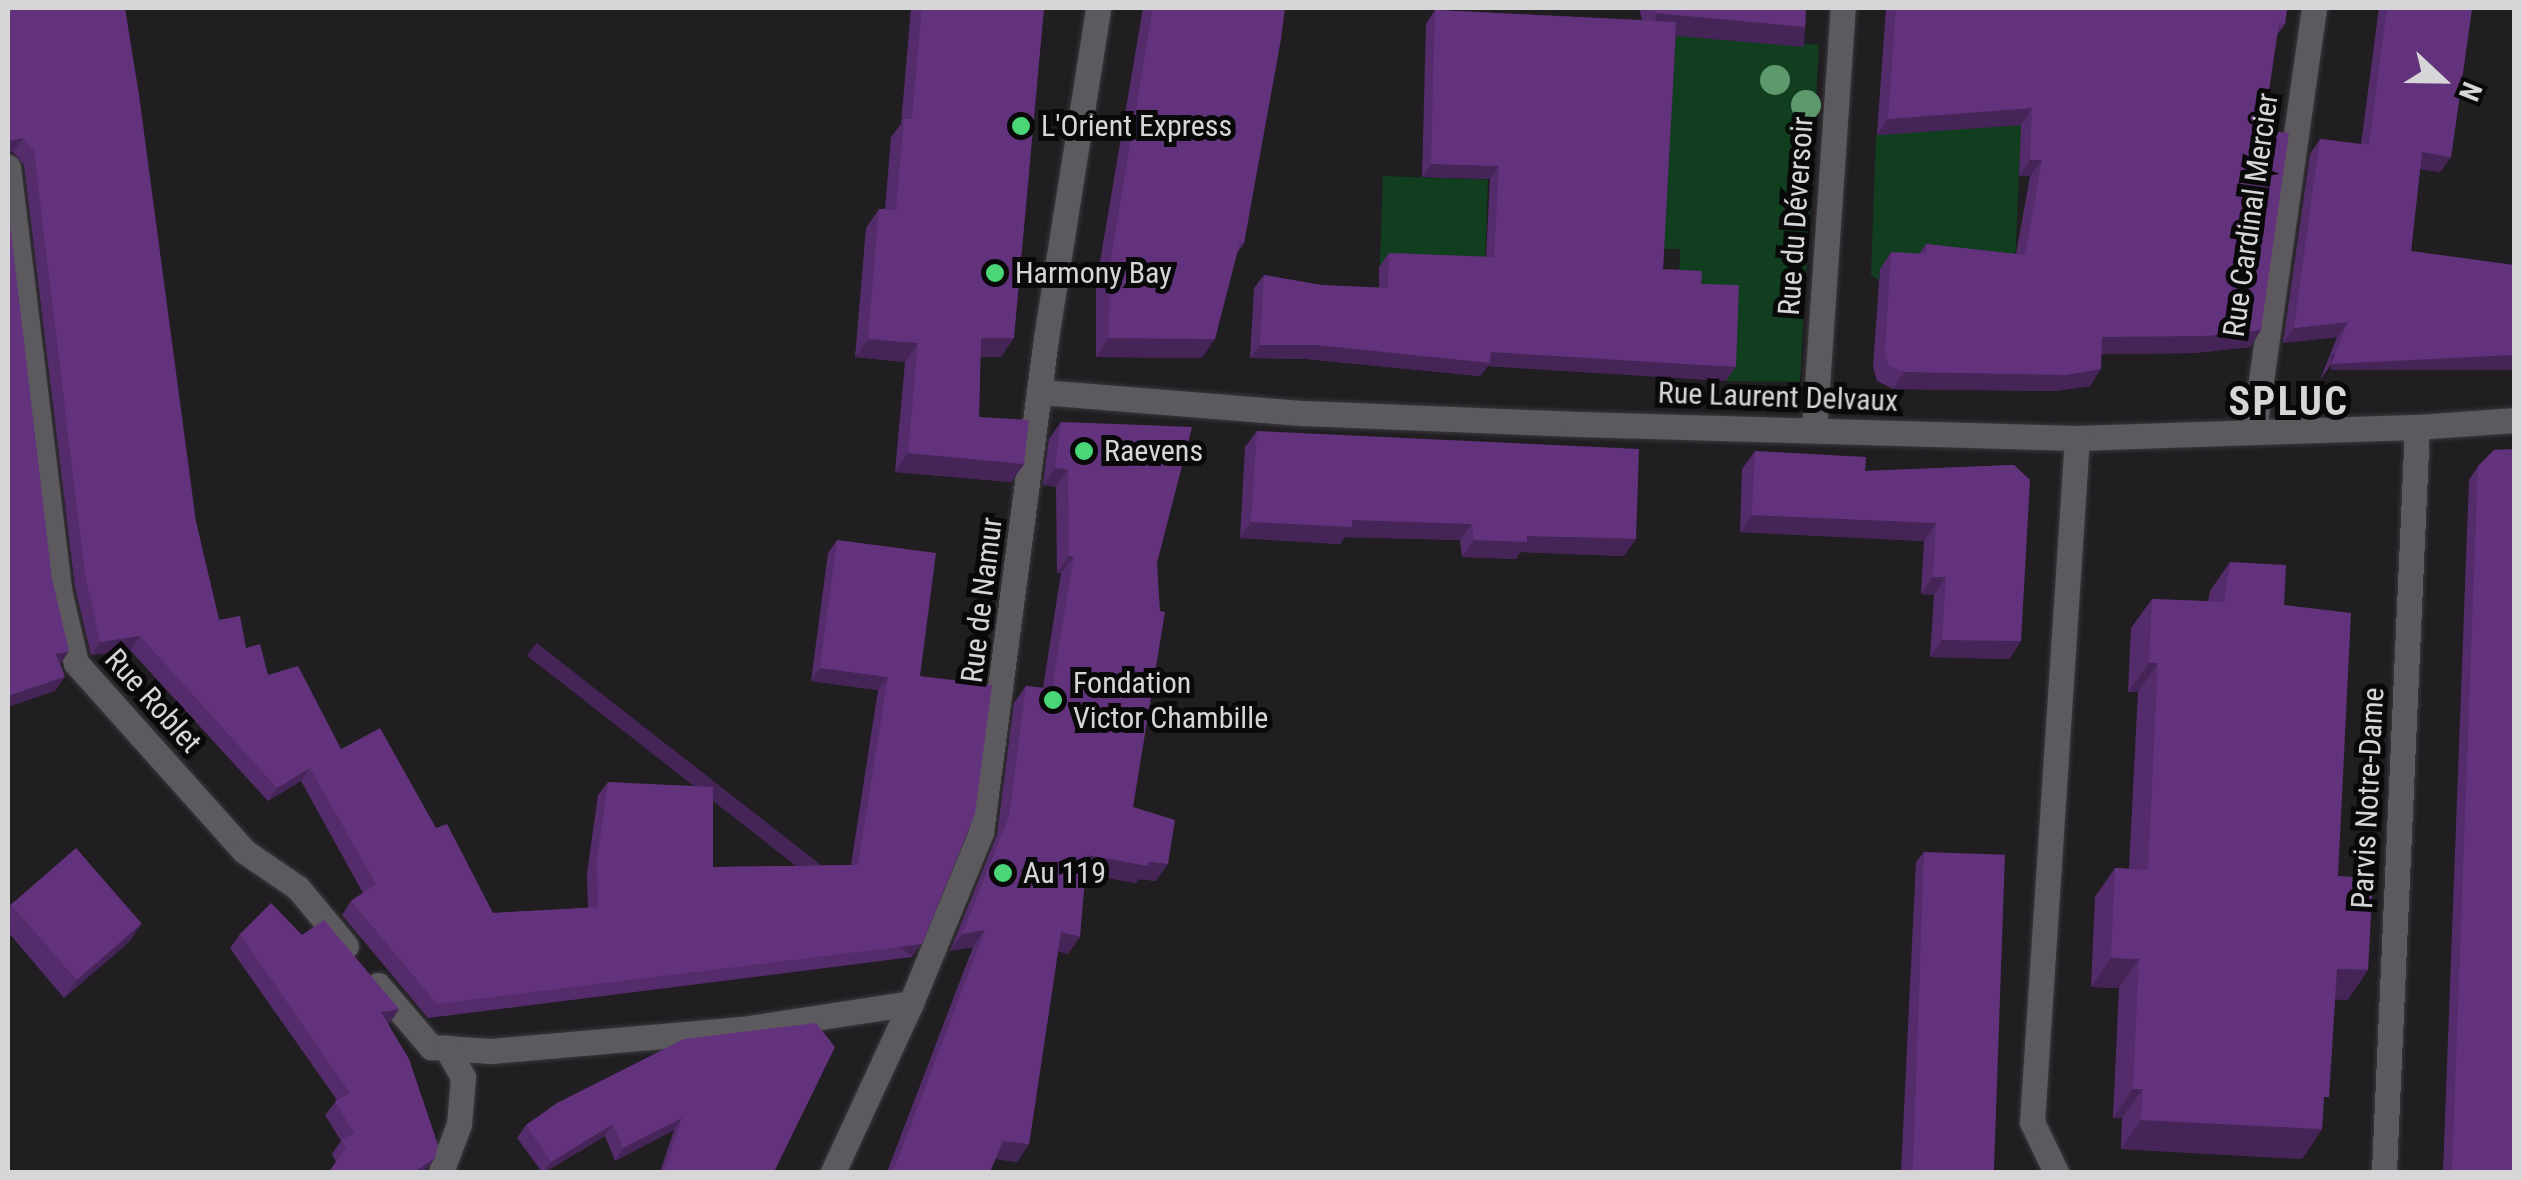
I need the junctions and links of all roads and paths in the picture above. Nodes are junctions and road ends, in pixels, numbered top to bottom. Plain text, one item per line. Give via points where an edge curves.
1 (1098, 8) edge
2 (1843, 8) edge
3 (2314, 8) edge
4 (8, 168) edge
5 (1041, 392) junction
6 (2514, 420) edge
7 (2417, 426) junction
8 (1814, 430) junction
9 (2254, 432) junction
10 (2077, 438) junction
11 (911, 1003) junction
12 (446, 1047) junction
13 (441, 1172) edge
14 (834, 1172) edge
15 (2056, 1172) edge
16 (2384, 1172) edge

1 - 5 street, Rue de Namur
2 - 8 street, Rue du Déversoir
3 - 9 street, Rue Cardinal Mercier
4 - 12 street, Rue Roblet via 59,590 76,663 244,851 298,888 430,1047
5 - 8 street, Rue Laurent Delvaux via 1304,413
5 - 11 street, Rue de Namur via 990,795 982,832
6 - 7 street, Rue Laurent Delvaux
7 - 9 street, Rue Laurent Delvaux
7 - 16 street, Parvis Notre-Dame
8 - 10 street, Rue Laurent Delvaux
9 - 10 street, Rue Laurent Delvaux
10 - 15 street via 2032,1122
11 - 12 street via 742,1029 490,1051
11 - 14 street, Rue de Namur
12 - 13 street via 463,1077 459,1124

